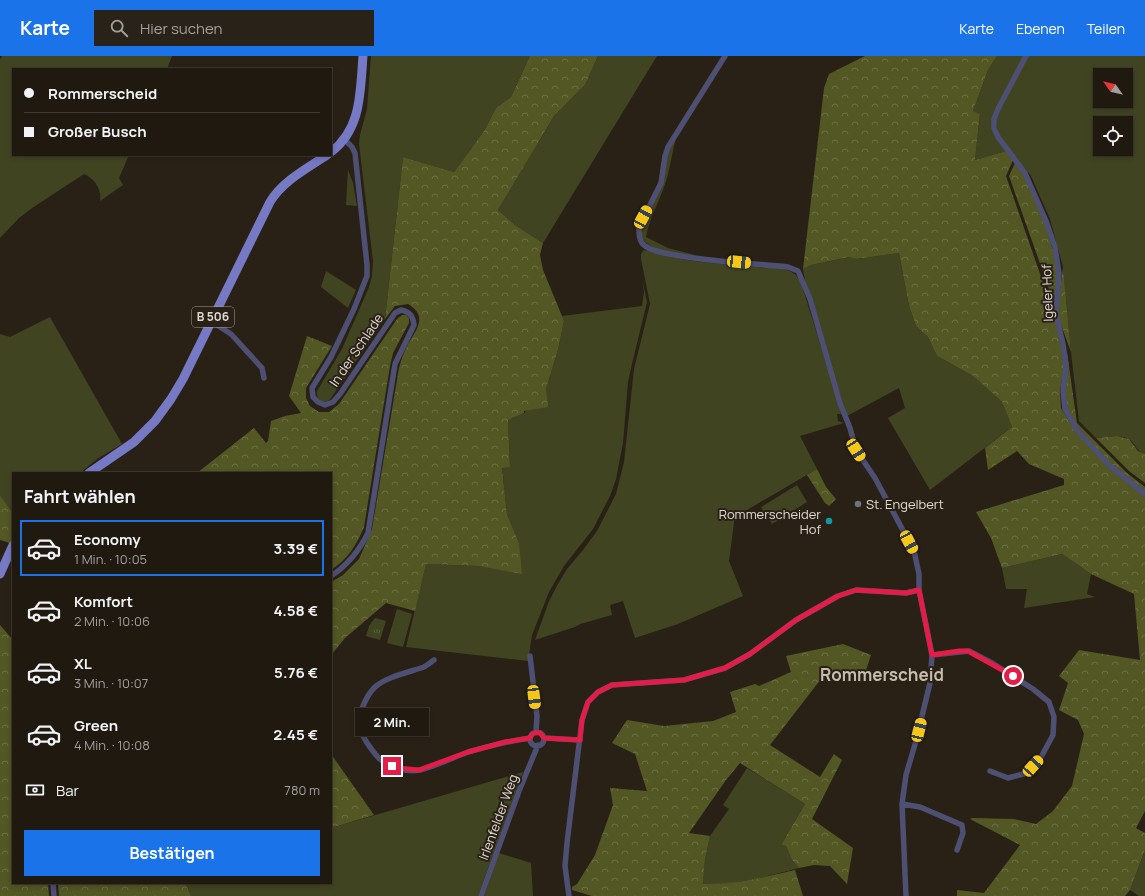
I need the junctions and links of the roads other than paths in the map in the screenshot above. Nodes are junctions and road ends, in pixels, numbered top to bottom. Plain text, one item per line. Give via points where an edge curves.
1 (363, 56) edge
2 (725, 56) edge
3 (1026, 56) edge
4 (345, 140) junction
5 (332, 151) edge
6 (326, 156) edge
7 (211, 321) junction
8 (264, 378) dead end
9 (90, 472) edge
10 (1145, 494) edge
11 (12, 547) edge
12 (0, 574) edge
13 (332, 575) edge
14 (919, 590) junction
15 (932, 655) junction
16 (530, 656) dead end
17 (434, 660) dead end
18 (536, 732) junction
19 (530, 738) junction
20 (544, 738) junction
21 (580, 740) junction
22 (538, 746) junction
23 (990, 770) dead end
24 (902, 804) junction
25 (957, 850) dead end
26 (53, 884) edge
27 (54, 896) edge
28 (481, 896) edge
29 (569, 896) edge
30 (906, 896) edge

1 - 4 main road via 356,117
2 - 14 street via 668,147 661,182 639,227 640,240 645,246 660,252 698,259 788,267 798,271 810,299 856,450 875,478 914,551 919,574
3 - 10 street, Igeler Hof via 998,109 994,128 1025,172 1055,247 1058,274 1056,314 1066,365 1063,391 1065,409 1077,430 1109,465
4 - 5 main road
4 - 13 street, In der Schlade via 355,153 367,276 331,357 312,388 313,397 325,405 333,402 395,313 401,310 408,311 414,325 395,364 368,533 353,557
6 - 7 main road, B 506 via 289,181 273,197
7 - 8 street via 231,334 262,368
7 - 9 main road, B 506 via 179,386 160,415 134,442
11 - 12 main road
14 - 15 street
14 - 21 street via 906,593 856,590 838,596 796,620 750,654 725,668 684,680 612,685 598,692 588,702 582,720
15 - 23 street via 968,651 1027,685 1049,702 1054,717 1053,736 1040,759 1027,773 1008,778
15 - 24 street via 930,683 906,775
16 - 18 street via 537,716
17 - 19 street via 378,684 365,701 359,718 361,733 381,761 397,768 419,770 468,752
18 - 19 street
18 - 20 street
19 - 22 street via 532,743
20 - 21 street
20 - 22 street, Irlenfelder Weg
21 - 29 street via 566,851
22 - 28 street, Irlenfelder Weg via 518,791
24 - 25 street via 920,807 962,825 963,833
24 - 30 street
26 - 27 street

